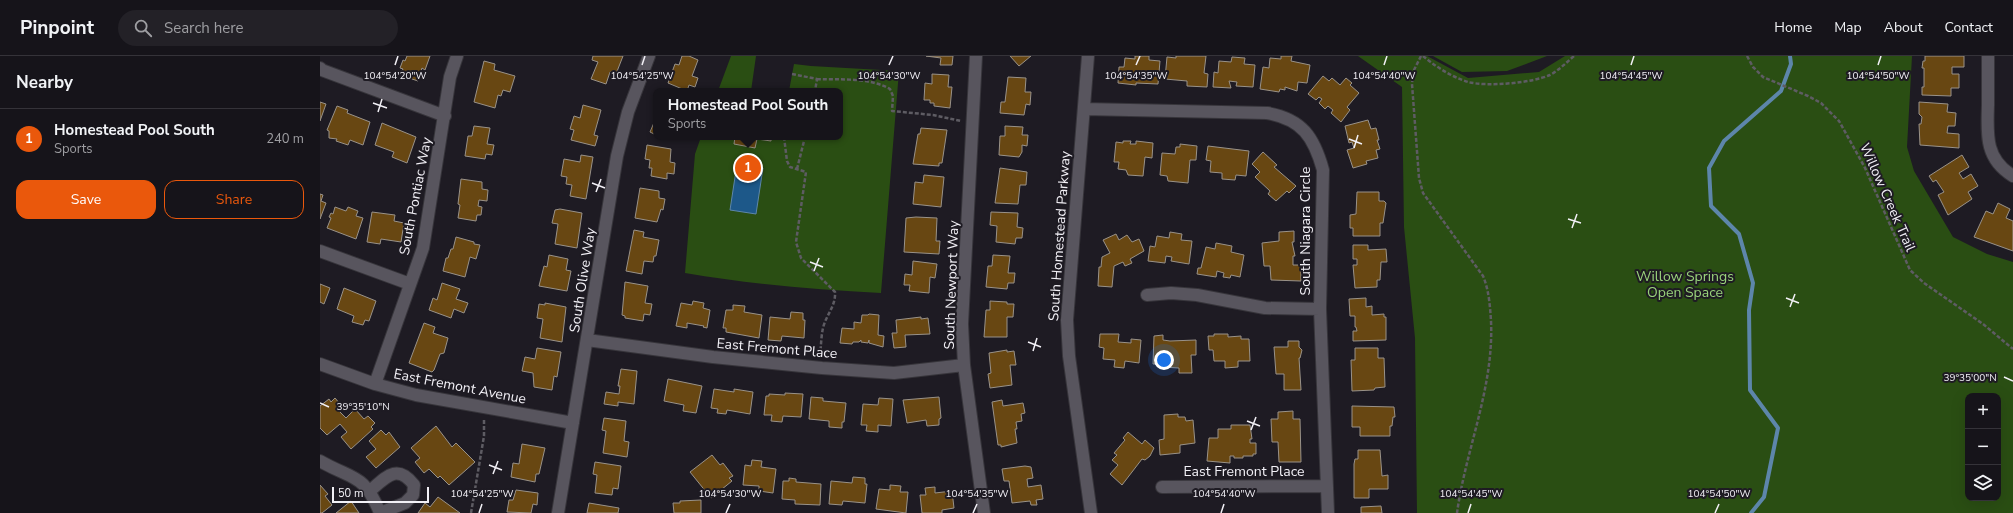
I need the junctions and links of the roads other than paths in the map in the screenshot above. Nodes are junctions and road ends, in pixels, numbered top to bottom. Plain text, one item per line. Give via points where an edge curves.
1 (457, 56) edge
2 (650, 56) edge
3 (976, 56) edge
4 (1088, 56) edge
5 (1988, 56) edge
6 (320, 68) edge
7 (1084, 109) junction
8 (445, 116) junction
9 (2013, 176) edge
10 (320, 251) edge
11 (410, 284) junction
12 (1147, 295) dead end
13 (1320, 309) junction
14 (588, 340) junction
15 (320, 364) edge
16 (964, 365) junction
17 (375, 384) junction
18 (573, 423) junction
19 (320, 461) edge
20 (1327, 486) junction
21 (1162, 487) dead end
22 (370, 491) junction
23 (380, 513) edge
24 (558, 513) edge
25 (984, 513) edge
26 (1091, 513) edge
27 (1328, 513) edge

1 - 8 street, South Pontiac Way via 450,77
2 - 14 street, South Olive Way via 622,130
3 - 16 street, South Newport Way via 962,324
4 - 7 street, South Homestead Parkway
5 - 9 street via 1989,147 1995,160
6 - 8 street
7 - 13 street, South Niagara Circle via 1267,113 1290,119 1302,127 1319,154 1323,170
7 - 26 street, South Homestead Parkway via 1067,320 1069,356
8 - 11 street, South Pontiac Way via 423,248
10 - 11 street
11 - 17 street, South Pontiac Way
12 - 13 street via 1197,295 1265,308
13 - 20 street, South Niagara Circle
14 - 16 street, East Fremont Place via 720,358 894,373
14 - 18 street, South Olive Way
15 - 17 street, East Fremont Avenue
16 - 25 street, South Newport Way
17 - 18 street, East Fremont Avenue via 416,395
18 - 24 street, South Olive Way
19 - 22 street via 358,479
20 - 21 street, East Fremont Place
20 - 27 street, South Niagara Circle
22 - 23 street
22 - 23 street via 387,475 398,473 408,477 414,485 413,495 404,503

